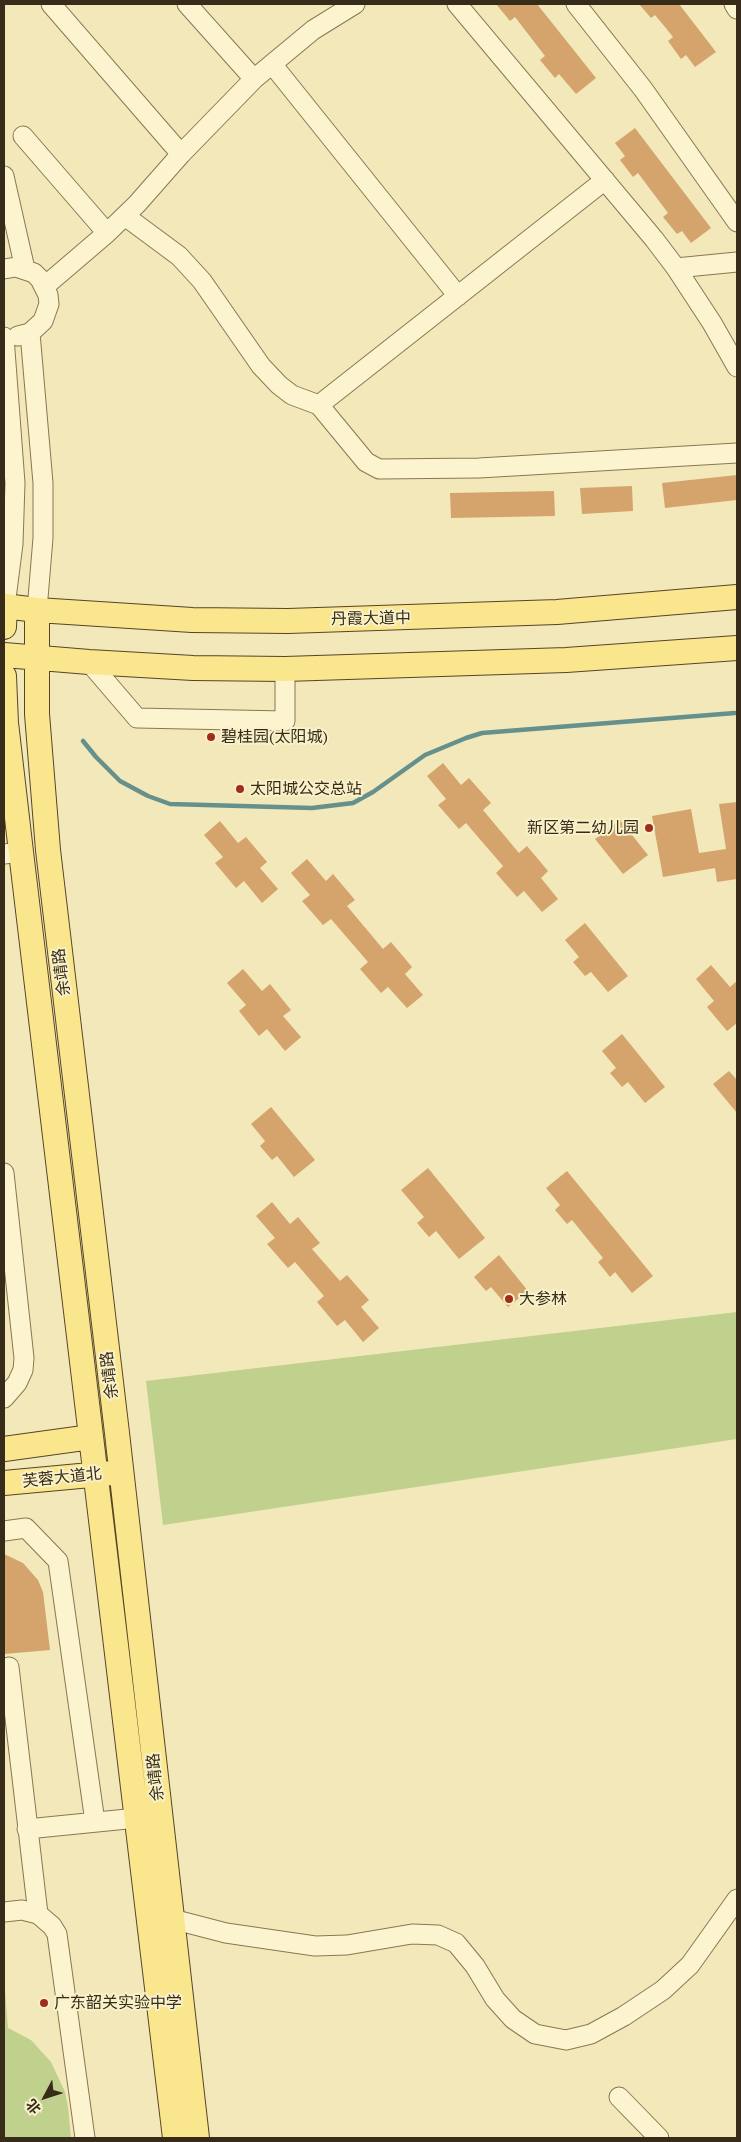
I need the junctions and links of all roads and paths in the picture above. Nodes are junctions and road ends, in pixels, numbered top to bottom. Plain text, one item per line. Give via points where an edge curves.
1 (51, 4) edge
2 (187, 4) edge
3 (354, 4) edge
4 (457, 4) edge
5 (576, 4) edge
6 (734, 4) edge
7 (737, 9) edge
8 (272, 64) junction
9 (254, 79) junction
10 (23, 136) dead end
11 (181, 154) junction
12 (4, 176) edge
13 (605, 180) junction
14 (125, 216) junction
15 (737, 222) edge
16 (107, 233) junction
17 (737, 262) edge
18 (10, 264) edge
19 (676, 268) junction
20 (45, 286) junction
21 (458, 296) junction
22 (30, 333) junction
23 (4, 336) edge
24 (737, 367) edge
25 (318, 405) junction
26 (737, 453) edge
27 (9, 532) edge
28 (737, 597) edge
29 (38, 610) junction
30 (4, 613) edge
31 (737, 648) edge
32 (4, 655) edge
33 (36, 658) junction
34 (89, 662) junction
35 (284, 669) junction
36 (4, 676) edge
37 (12, 853) edge
38 (4, 1173) edge
39 (4, 1398) edge
40 (117, 1433) junction
41 (91, 1437) junction
42 (4, 1449) edge
43 (121, 1472) junction
44 (96, 1474) junction
45 (4, 1483) edge
46 (4, 1531) edge
47 (4, 1668) edge
48 (10, 1735) edge
49 (137, 1818) junction
50 (95, 1822) junction
51 (28, 1829) junction
52 (737, 1899) edge
53 (4, 1912) edge
54 (38, 1914) junction
55 (172, 1919) junction
56 (619, 2097) dead end
57 (84, 2138) edge
58 (175, 2138) edge
59 (197, 2138) edge
60 (659, 2138) edge

1 - 11 street
2 - 9 street
3 - 8 street via 313,30
4 - 13 street
5 - 15 street via 643,89
6 - 7 street
8 - 9 street
8 - 21 street
9 - 11 street
10 - 16 street
11 - 14 street
12 - 18 street
13 - 19 street
13 - 21 street
14 - 16 street
14 - 25 street via 179,256 191,269 261,366 279,385 292,395
16 - 20 street
17 - 19 street
18 - 20 street via 34,273
19 - 24 street
20 - 22 street via 49,304 47,313
21 - 25 street
22 - 23 street
22 - 29 street via 43,483
23 - 27 street via 14,483
25 - 26 street via 366,462 378,469 479,468
27 - 30 street
28 - 29 main road, 丹霞大道中 via 557,612 288,621 192,620
29 - 30 main road, 丹霞大道中
29 - 33 main road, 余靖路
31 - 35 main road via 566,660
32 - 33 main road
33 - 34 main road
33 - 40 main road, 余靖路 via 48,850
34 - 35 main road
34 - 35 street via 137,718 285,721
36 - 37 main road, 余靖路
37 - 41 main road, 余靖路
38 - 39 street via 24,1358 17,1384
40 - 41 street
40 - 43 main road, 余靖路
41 - 42 main road
41 - 44 main road, 余靖路
43 - 44 main road, 芙蓉大道北
43 - 55 main road, 余靖路
44 - 45 main road, 芙蓉大道北
44 - 49 main road, 余靖路
46 - 50 street via 26,1528 58,1561
47 - 48 street via 9,1667
48 - 51 street
49 - 50 street
49 - 58 main road, 余靖路
50 - 51 street
51 - 54 street
52 - 55 street via 690,1965 663,1990 591,2034 566,2040 535,2034 513,2019 456,1943 438,1935 412,1934 347,1945 315,1946 226,1933
53 - 54 street via 22,1910
54 - 57 street via 52,1926 59,1941
55 - 59 main road, 余靖路
56 - 60 street

